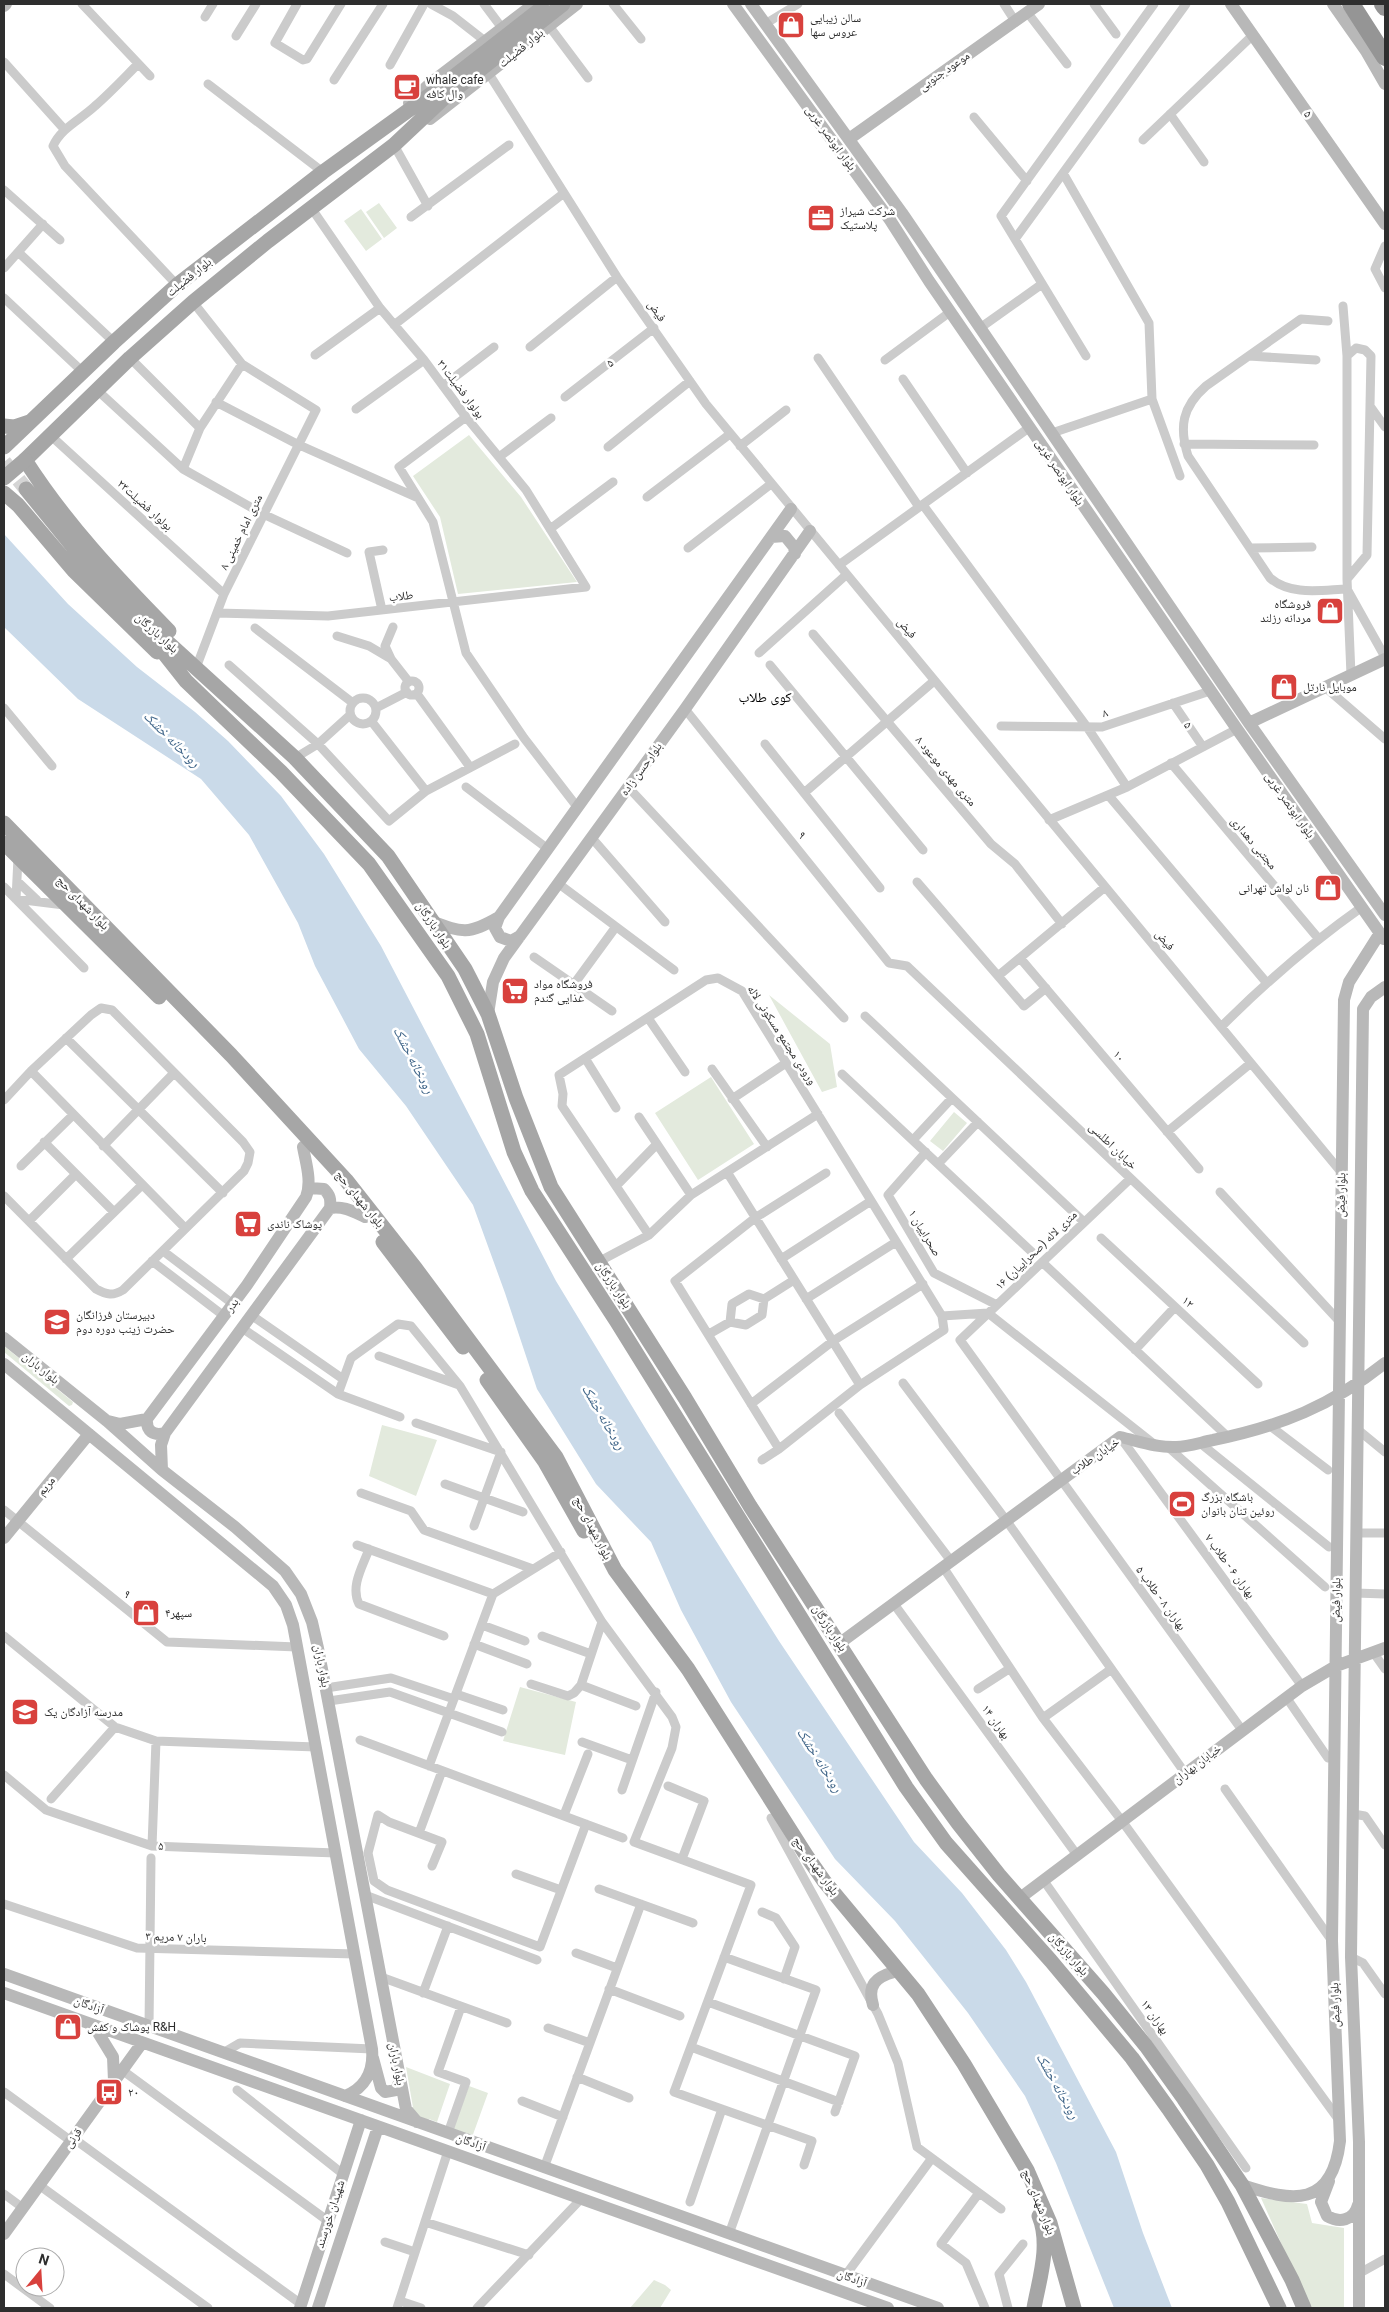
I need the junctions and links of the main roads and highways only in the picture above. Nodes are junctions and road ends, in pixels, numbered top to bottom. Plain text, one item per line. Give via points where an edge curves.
1 (547, 4) edge
2 (563, 4) edge
3 (1350, 4) edge
4 (1383, 4) edge
5 (1385, 8) edge
6 (1377, 52) edge
7 (441, 94) junction
8 (256, 225) junction
9 (268, 241) junction
10 (33, 421) junction
11 (4, 426) edge
12 (7, 445) edge
13 (25, 460) junction
14 (4, 478) edge
15 (26, 489) tunnel mouth
16 (4, 493) edge
17 (128, 607) junction
18 (196, 668) junction
19 (186, 681) junction
20 (4, 824) edge
21 (4, 844) edge
22 (685, 1398) junction
23 (667, 1403) junction
24 (1184, 2099) junction
25 (1168, 2108) junction
26 (1034, 2308) edge
27 (1074, 2308) edge
28 (1280, 2308) edge
29 (1304, 2308) edge

1 - 7 main road, بلوار فضیلت
2 - 7 main road, بلوار فضیلت
3 - 6 highway
4 - 5 highway
7 - 8 main road, بلوار فضیلت via 383,128
7 - 9 main road, بلوار فضیلت via 394,145
8 - 9 main road
8 - 10 main road, بلوار فضیلت via 178,285
9 - 13 main road, بلوار فضیلت via 192,302
10 - 11 main road via 14,427
10 - 12 main road, بلوار فضیلت
13 - 14 main road, بلوار فضیلت, bridge
13 - 18 main road via 48,496 102,562 176,639
15 - 17 main road via 92,570
16 - 19 main road via 74,571
17 - 18 main road, بلوار بازرگان
17 - 19 main road, بلوار بازرگان
18 - 22 main road, بلوار بازرگان via 295,758 388,856 464,969 488,1014 551,1187
19 - 23 main road, بلوار بازرگان via 370,864 448,976 477,1034 514,1152 532,1192
20 - 27 main road, بلوار شهدای حج via 231,1055 346,1180 489,1364 556,1457 615,1570 688,1669 806,1855 918,1994 964,2064 1027,2170 1050,2223
21 - 26 main road, بلوار شهدای حج via 182,1018 303,1147 364,1217 483,1373 545,1462 608,1574 680,1675 816,1884 921,2007 964,2077 1021,2174 1043,2226 1043,2267
22 - 23 main road
22 - 24 main road, بلوار بازرگان via 750,1506 926,1779 1020,1898 1109,2000
23 - 25 main road, بلوار بازرگان via 906,1787 946,1843 1051,1960 1132,2058
24 - 25 main road
24 - 29 main road, بلوار بازرگان via 1242,2186
25 - 28 main road, بلوار بازرگان via 1228,2202

